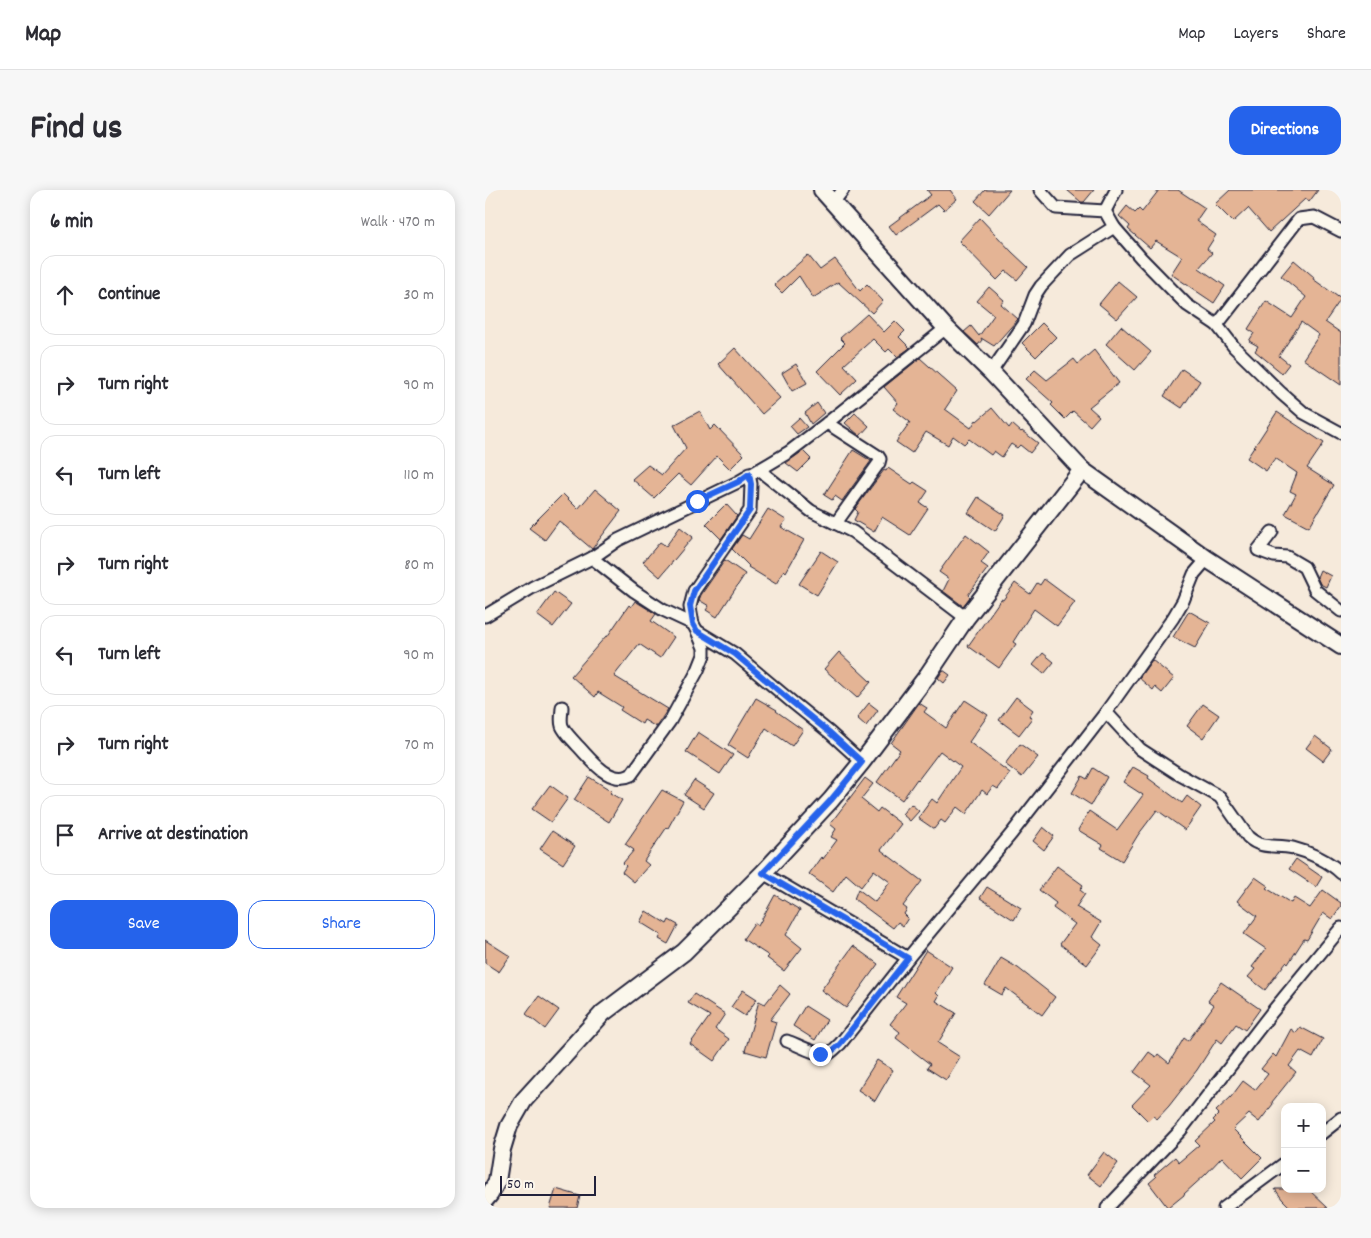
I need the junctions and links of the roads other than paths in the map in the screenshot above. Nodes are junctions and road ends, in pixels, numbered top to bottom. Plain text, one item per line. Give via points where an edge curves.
1 (823, 190) edge
2 (1040, 190) edge
3 (1116, 190) edge
4 (838, 196) edge
5 (1105, 211) junction
6 (1114, 227) junction
7 (1341, 231) edge
8 (1217, 325) junction
9 (946, 328) junction
10 (991, 372) junction
11 (827, 423) junction
12 (1341, 433) edge
13 (1082, 470) junction
14 (754, 472) junction
15 (836, 523) junction
16 (1272, 532) dead end
17 (592, 558) junction
18 (1207, 559) junction
19 (1341, 611) edge
20 (485, 616) edge
21 (966, 618) junction
22 (695, 627) junction
23 (1340, 643) edge
24 (725, 647) junction
25 (702, 661) junction
26 (562, 707) dead end
27 (1105, 712) junction
28 (862, 762) junction
29 (763, 873) junction
30 (1341, 873) edge
31 (1341, 928) edge
32 (908, 958) junction
33 (787, 1040) dead end
34 (1341, 1118) edge
35 (1326, 1130) edge
36 (1281, 1166) edge
37 (485, 1200) edge
38 (1107, 1208) edge
39 (1224, 1208) edge

1 - 4 street
2 - 5 street via 1056,208
3 - 5 street
4 - 9 street
5 - 6 street
6 - 8 street via 1187,305
6 - 10 street via 1070,255 1041,286 1023,324
7 - 8 street via 1314,217 1299,218
8 - 12 street via 1234,348 1281,394 1304,413
9 - 10 street
9 - 11 street
10 - 13 street
11 - 14 street via 789,452
11 - 15 street via 880,459
13 - 18 street
13 - 21 street
14 - 15 street via 811,511
14 - 17 street via 618,540
14 - 22 street via 750,510 694,591 690,606
15 - 21 street via 853,532
16 - 19 street via 1258,550 1287,557 1304,567 1315,590
17 - 20 street via 533,587
17 - 22 street via 634,591
18 - 23 street
18 - 27 street via 1194,574 1173,618
21 - 28 street
22 - 24 street
22 - 25 street via 704,648
24 - 25 street via 713,651
24 - 28 street
25 - 26 street via 670,721 637,768 625,778 600,769 565,731 561,721
27 - 30 street via 1140,749 1220,797 1253,842 1292,847 1334,866
27 - 32 street via 1012,834
28 - 29 street
29 - 32 street
29 - 37 street via 684,952 603,1013 524,1100 509,1126 497,1181
31 - 38 street via 1181,1130
32 - 33 street via 832,1052 820,1054
34 - 35 street
36 - 39 street

